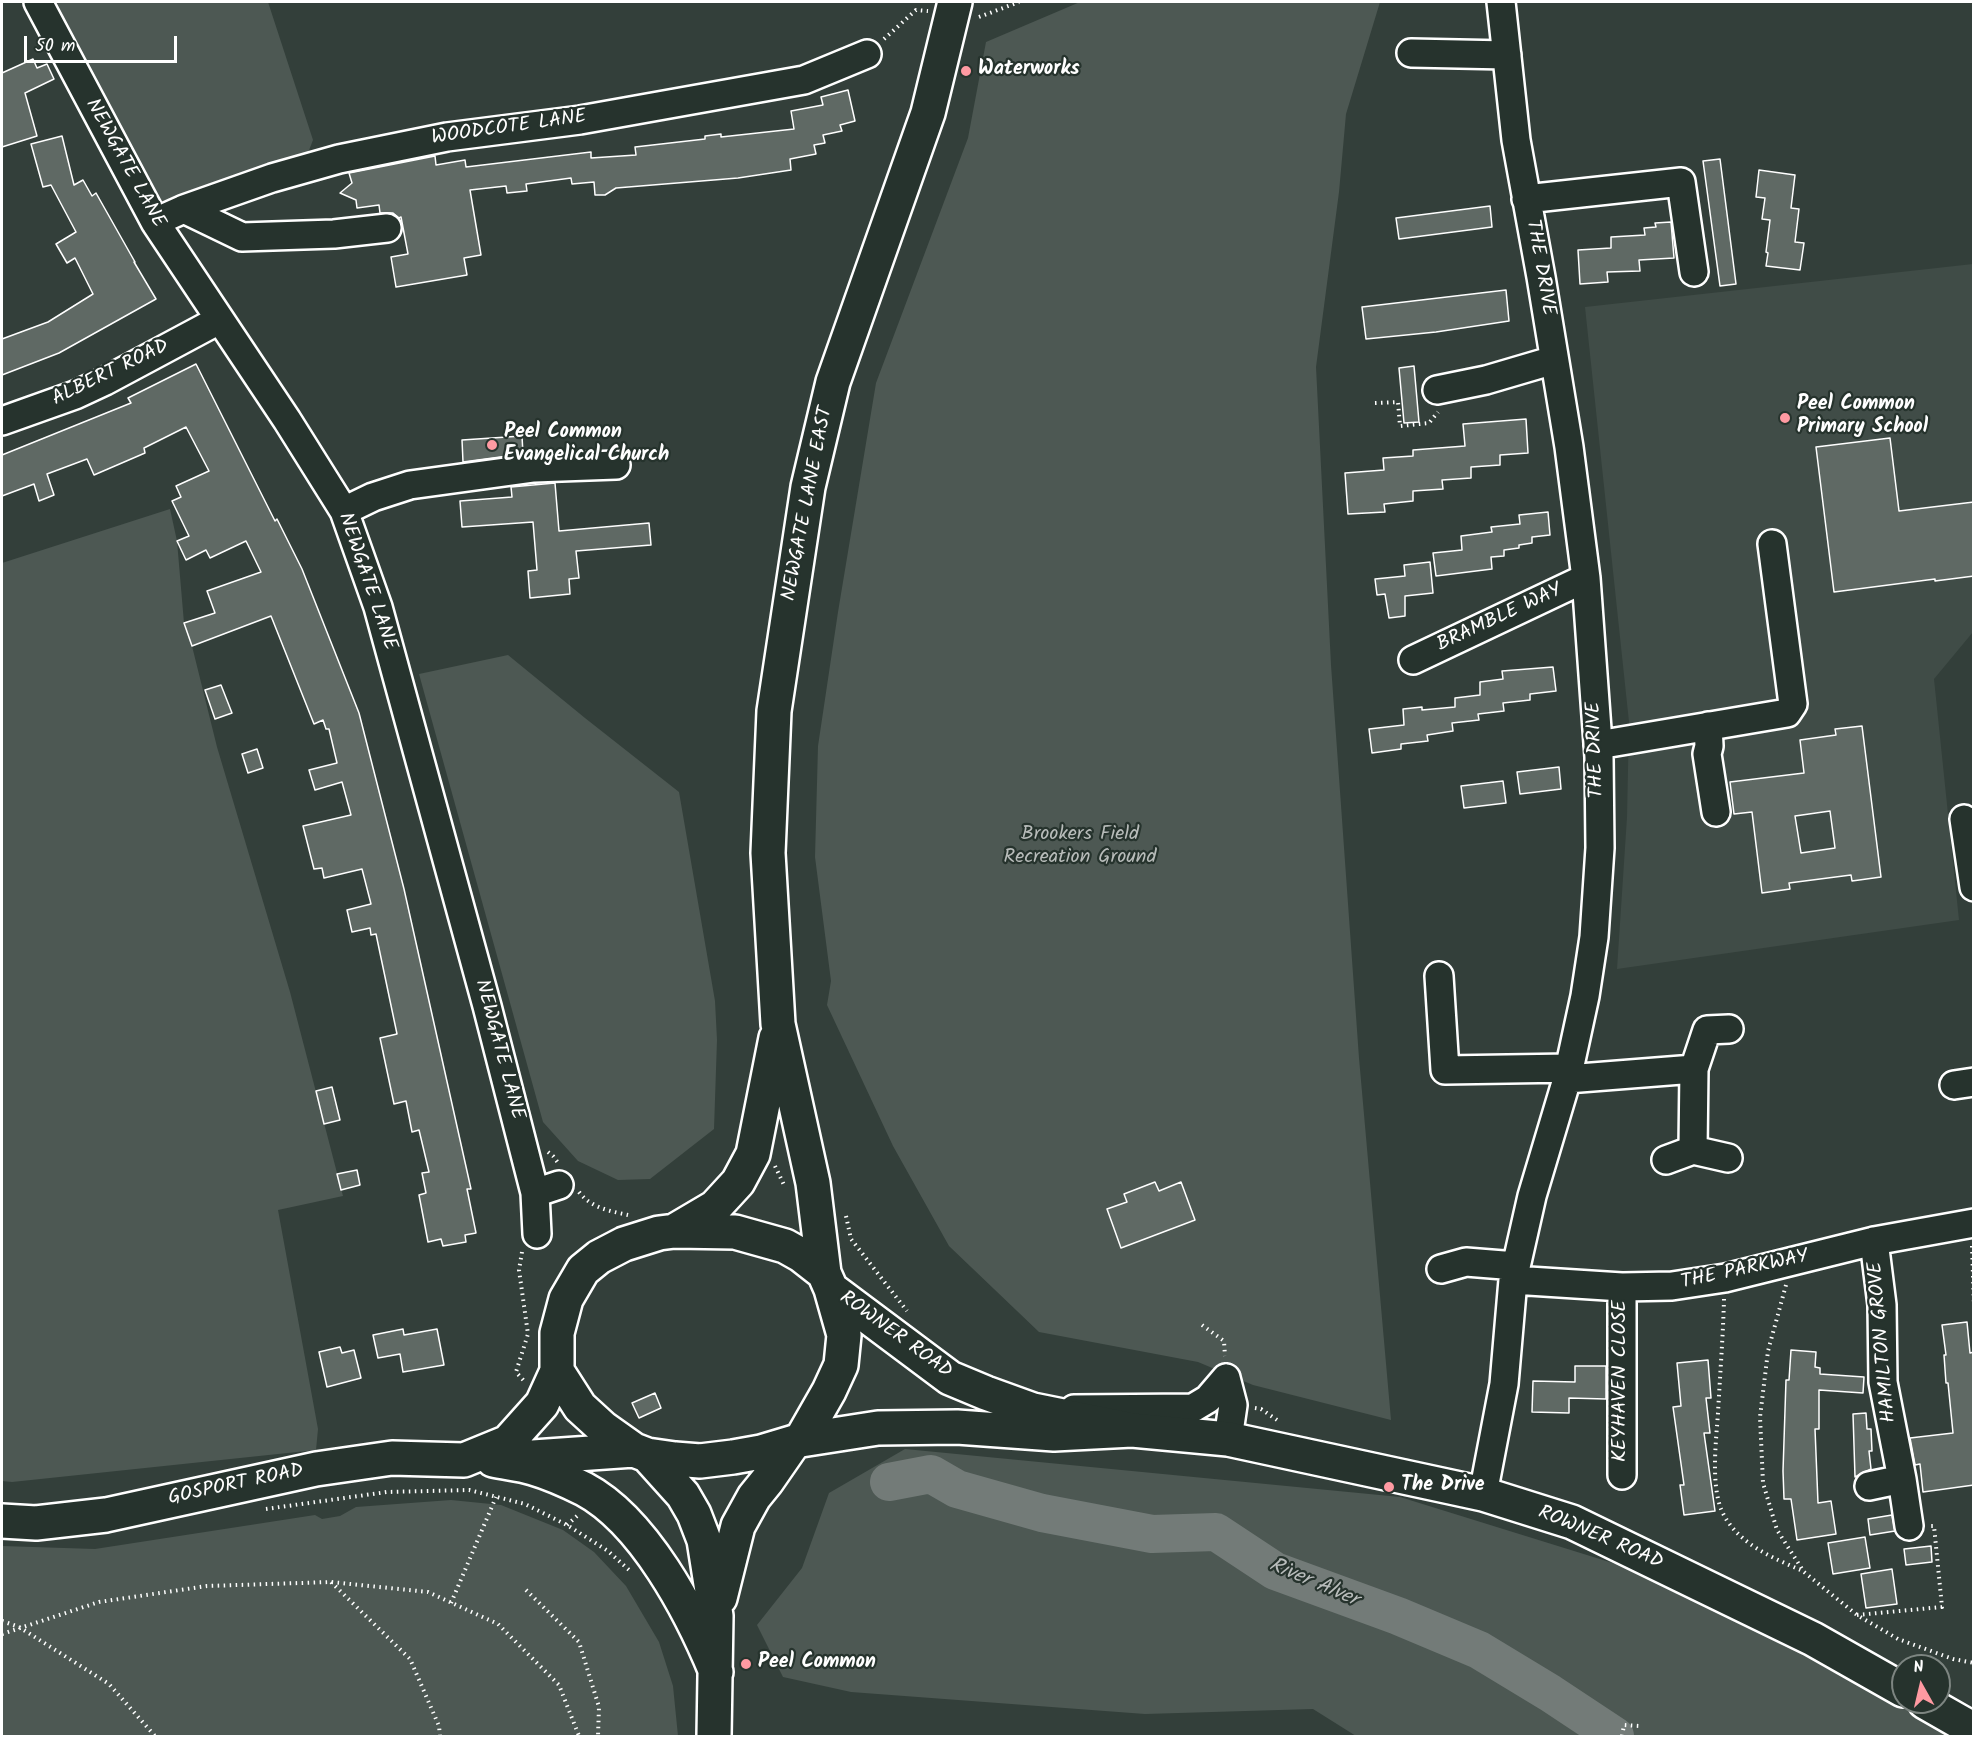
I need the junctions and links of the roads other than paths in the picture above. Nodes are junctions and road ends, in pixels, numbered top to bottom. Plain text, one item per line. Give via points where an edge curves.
1 (38, 2) edge
2 (955, 2) edge
3 (1502, 2) edge
4 (1411, 53) dead end
5 (867, 54) dead end
6 (1507, 55) junction
7 (1526, 199) junction
8 (184, 209) junction
9 (155, 222) junction
10 (387, 228) dead end
11 (1694, 272) dead end
12 (219, 320) junction
13 (1554, 360) junction
14 (1437, 391) road end
15 (2, 421) edge
16 (616, 465) dead end
17 (344, 511) junction
18 (1773, 544) dead end
19 (1586, 578) junction
20 (1413, 660) dead end
21 (1708, 726) junction
22 (1598, 745) junction
23 (1716, 812) dead end
24 (1964, 819) dead end
25 (1974, 887) edge
26 (1439, 976) dead end
27 (778, 1024) junction
28 (1718, 1029) dead end
29 (1694, 1068) junction
30 (1568, 1073) junction
31 (1693, 1150) junction
32 (1728, 1158) dead end
33 (1666, 1160) dead end
34 (1970, 1224) edge
35 (675, 1231) junction
36 (537, 1234) dead end
37 (1874, 1241) junction
38 (1441, 1269) dead end
39 (1515, 1273) junction
40 (828, 1281) junction
41 (1622, 1287) junction
42 (557, 1371) junction
43 (1033, 1410) junction
44 (1132, 1430) junction
45 (1228, 1438) junction
46 (797, 1441) junction
47 (640, 1452) junction
48 (482, 1459) junction
49 (1622, 1475) dead end
50 (1902, 1479) junction
51 (1869, 1486) dead end
52 (1483, 1494) junction
53 (2, 1521) edge
54 (1909, 1526) road end
55 (716, 1616) junction
56 (716, 1672) junction
57 (1891, 1683) edge
58 (1945, 1714) edge
59 (1974, 1730) edge
60 (714, 1737) edge

1 - 9 street, NEWGATE LANE
2 - 27 main road, NEWGATE LANE EAST via 928,113 833,382 808,487 774,711 768,853
3 - 6 street, THE DRIVE
4 - 6 street
5 - 8 street, WOODCOTE LANE via 804,80 580,120 447,137 339,159
6 - 7 street, THE DRIVE
7 - 11 street via 1681,182
7 - 13 street, THE DRIVE
8 - 9 street, WOODCOTE LANE
8 - 10 street via 242,237
9 - 12 street, NEWGATE LANE
12 - 15 street, ALBERT ROAD via 105,381
12 - 17 street, NEWGATE LANE
13 - 14 street
13 - 19 street, THE DRIVE
16 - 17 street via 534,468 410,485
17 - 36 street, NEWGATE LANE via 378,607 520,1134 559,1185
18 - 21 street via 1793,704 1787,712
19 - 20 street, BRAMBLE WAY
19 - 22 street, THE DRIVE
21 - 22 street
21 - 23 street via 1707,754
22 - 30 street, THE DRIVE via 1600,848 1594,937
24 - 25 street
26 - 30 street via 1445,1070
27 - 35 main road, NEWGATE LANE EAST via 753,1154 738,1182 715,1207
27 - 40 main road, NEWGATE LANE EAST via 813,1183
28 - 29 street
29 - 30 street
29 - 31 street
30 - 39 street, THE DRIVE via 1532,1196
31 - 32 street
31 - 33 street
34 - 37 street, THE PARKWAY
35 - 40 main road, ROWNER ROAD via 735,1232 785,1246 801,1255
35 - 42 main road via 624,1244 583,1270 566,1299 560,1322
37 - 41 street, THE PARKWAY via 1725,1278 1672,1286
37 - 50 street, HAMILTON GROVE via 1882,1305 1883,1382
38 - 39 street, THE PARKWAY via 1466,1262
39 - 41 street, THE PARKWAY
39 - 52 street, THE DRIVE via 1504,1384
40 - 43 main road, ROWNER ROAD via 950,1378
40 - 46 main road, NEWGATE LANE EAST via 844,1335 841,1365
41 - 49 street, KEYHAVEN CLOSE
42 - 47 main road via 580,1407
42 - 48 main road via 543,1404 508,1442
43 - 44 main road, ROWNER ROAD
43 - 45 street via 1193,1408 1208,1399 1226,1378 1233,1405
44 - 45 main road, ROWNER ROAD
44 - 46 main road, ROWNER ROAD via 1054,1434 957,1427 878,1428
45 - 52 main road, ROWNER ROAD
46 - 47 main road, ROWNER ROAD via 761,1452 700,1461
46 - 55 main road, NEWGATE LANE EAST via 754,1497 738,1526
47 - 48 main road, ROWNER ROAD
47 - 55 main road via 682,1494 694,1514 704,1540
48 - 53 main road, GOSPORT ROAD via 392,1458 316,1469 106,1515 36,1523
48 - 56 main road via 533,1468 585,1490 612,1509 634,1531 672,1582
50 - 51 street
50 - 54 street, HAMILTON GROVE
52 - 57 main road, ROWNER ROAD via 1572,1522 1813,1639
55 - 56 main road
56 - 60 main road
58 - 59 main road

